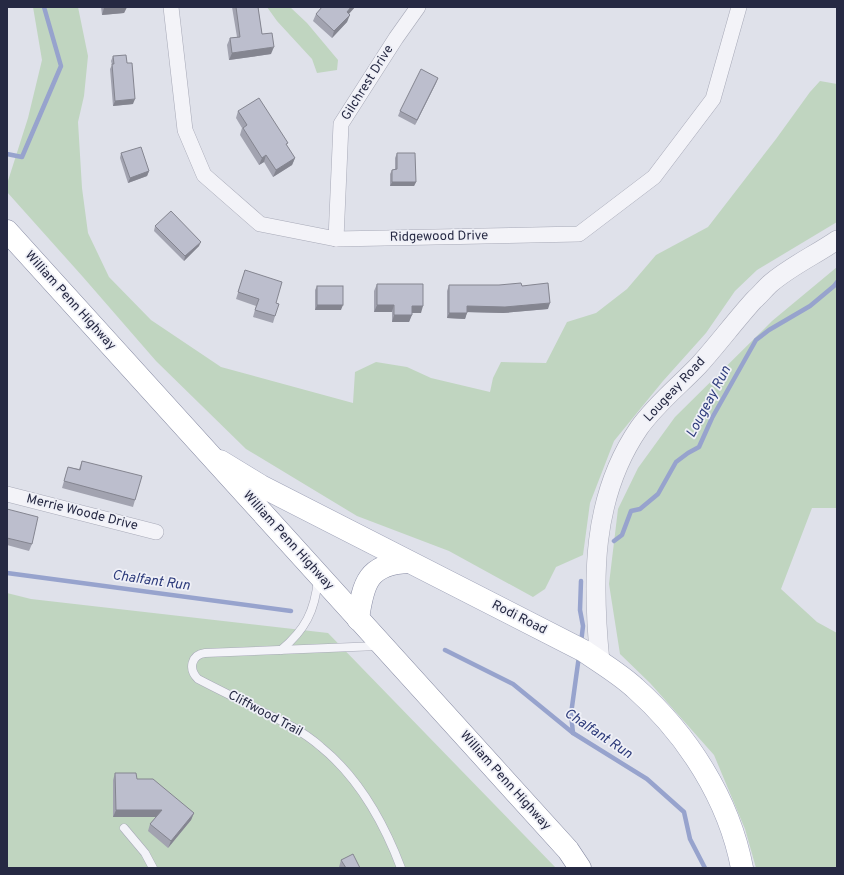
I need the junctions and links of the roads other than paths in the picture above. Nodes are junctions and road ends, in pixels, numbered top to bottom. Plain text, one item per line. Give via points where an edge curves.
1 (171, 7) edge
2 (418, 7) edge
3 (739, 7) edge
4 (7, 231) edge
5 (336, 239) junction
6 (837, 240) edge
7 (211, 456) junction
8 (7, 494) edge
9 (156, 532) dead end
10 (408, 562) junction
11 (319, 575) junction
12 (358, 619) junction
13 (383, 646) junction
14 (280, 650) junction
15 (587, 653) junction
16 (124, 828) dead end
17 (574, 862) edge
18 (153, 868) edge
19 (401, 868) edge
20 (590, 868) edge
21 (742, 868) edge

1 - 5 street, Ridgewood Drive via 185,130 204,175 260,224
2 - 5 street, Gilchrest Drive via 341,124
3 - 5 street, Ridgewood Drive via 714,99 654,177 579,234
4 - 7 main road, William Penn Highway
6 - 15 street, Lougeay Road via 770,283 691,374 648,416 629,444 613,478 599,532
7 - 10 main road, Rodi Road via 261,486
7 - 11 main road, William Penn Highway
8 - 9 street, Merrie Woode Drive
10 - 12 main road via 387,564 372,574 364,590
10 - 15 main road, Rodi Road
11 - 12 main road, William Penn Highway
11 - 14 lane via 314,602 306,624 295,638
12 - 13 main road, William Penn Highway
13 - 14 lane, Cliffwood Trail
13 - 17 main road, William Penn Highway
14 - 19 lane, Cliffwood Trail via 200,654 194,659 191,668 198,679 293,727 321,746 350,775 370,803 390,840
15 - 21 main road, Rodi Road via 620,675 649,700 692,753 725,812
16 - 18 lane via 145,853
17 - 20 main road, William Penn Highway

